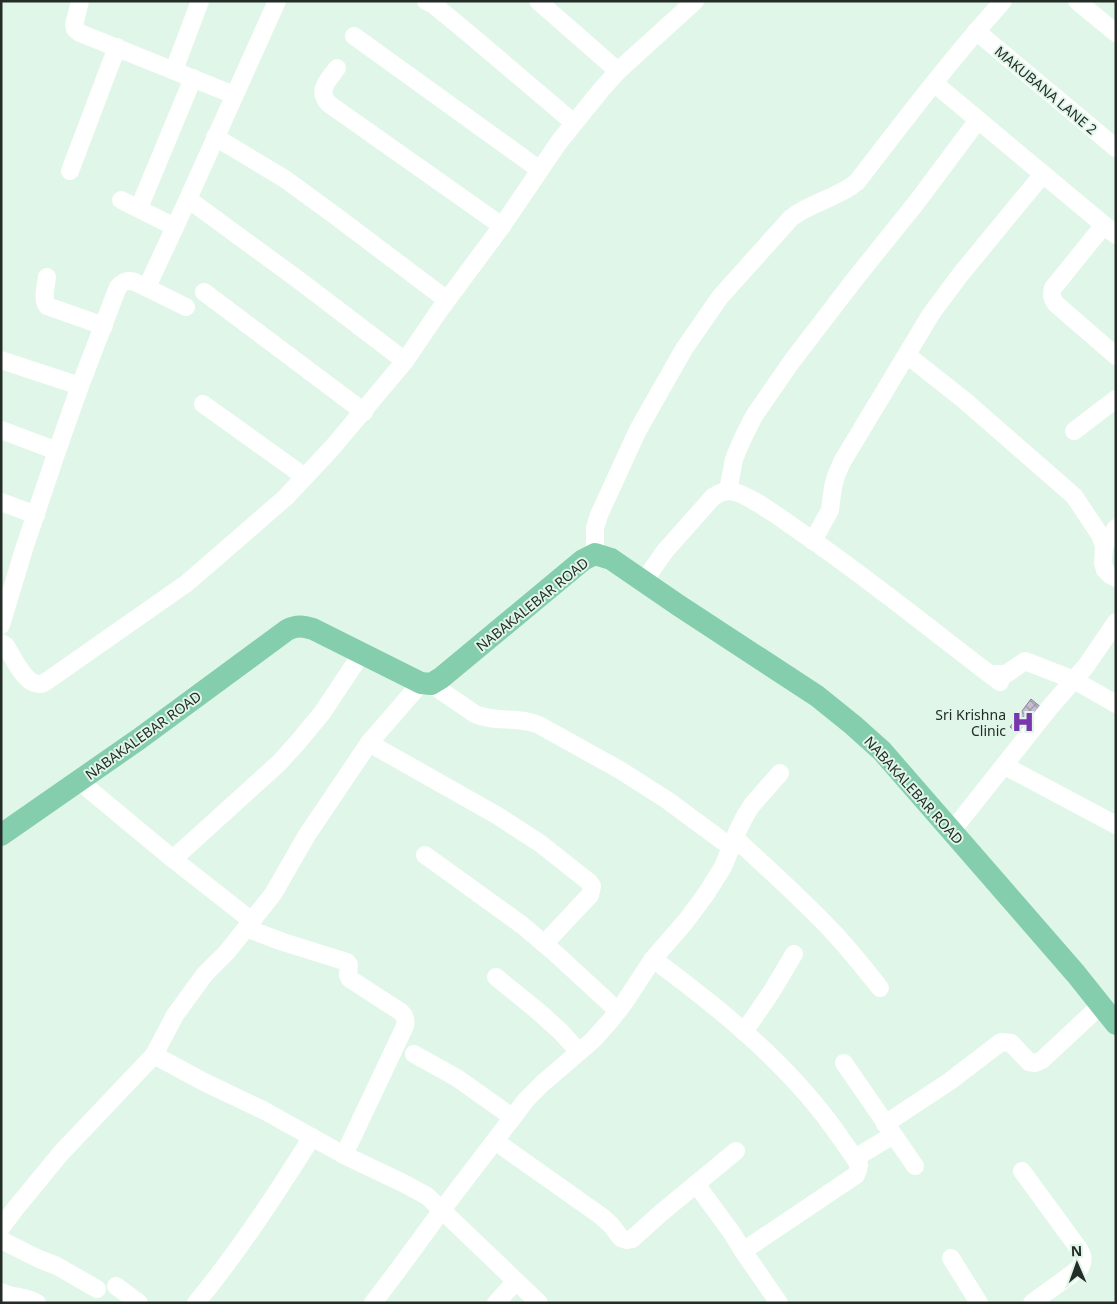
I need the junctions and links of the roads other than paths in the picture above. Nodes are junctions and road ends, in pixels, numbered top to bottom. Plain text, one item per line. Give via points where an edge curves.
1 (80, 1) edge
2 (200, 1) edge
3 (277, 1) edge
4 (538, 1) edge
5 (695, 1) edge
6 (1003, 1) edge
7 (1077, 1) edge
8 (432, 3) edge
9 (976, 31) junction
10 (1116, 33) edge
11 (354, 36) dead end
12 (116, 47) junction
13 (336, 68) dead end
14 (174, 70) junction
15 (618, 71) junction
16 (193, 78) junction
17 (934, 83) junction
18 (234, 95) junction
19 (978, 120) junction
20 (574, 124) junction
21 (216, 137) junction
22 (1116, 148) edge
23 (540, 170) junction
24 (70, 171) dead end
25 (1042, 174) junction
26 (188, 199) junction
27 (122, 200) dead end
28 (139, 208) junction
29 (502, 226) junction
30 (175, 227) junction
31 (1110, 230) edge
32 (47, 277) dead end
33 (147, 288) junction
34 (204, 292) dead end
35 (447, 300) junction
36 (186, 307) dead end
37 (104, 326) junction
38 (907, 355) junction
39 (1116, 356) edge
40 (1, 360) edge
41 (405, 361) junction
42 (80, 386) junction
43 (1116, 399) edge
44 (203, 404) dead end
45 (364, 412) junction
46 (1, 430) edge
47 (1074, 430) dead end
48 (57, 451) junction
49 (305, 477) junction
50 (728, 490) junction
51 (1, 502) edge
52 (36, 515) junction
53 (1116, 528) edge
54 (813, 541) junction
55 (1104, 546) junction
56 (595, 554) junction
57 (1116, 578) edge
58 (644, 581) junction
59 (1116, 622) edge
60 (1, 625) edge
61 (1, 643) edge
62 (362, 653) junction
63 (1074, 680) junction
64 (426, 683) junction
65 (1116, 704) edge
66 (369, 743) junction
67 (1005, 766) junction
68 (780, 773) dead end
69 (79, 781) junction
70 (1116, 825) edge
71 (952, 831) junction
72 (1, 835) edge
73 (733, 843) junction
74 (425, 855) dead end
75 (173, 859) junction
76 (249, 924) junction
77 (544, 944) junction
78 (794, 954) dead end
79 (653, 959) junction
80 (496, 977) dead end
81 (880, 988) dead end
82 (1101, 1005) junction
83 (618, 1011) junction
84 (1116, 1024) edge
85 (744, 1032) junction
86 (579, 1052) junction
87 (414, 1054) dead end
88 (154, 1055) junction
89 (844, 1063) dead end
90 (512, 1117) junction
91 (889, 1129) junction
92 (312, 1137) junction
93 (495, 1141) junction
94 (736, 1151) dead end
95 (344, 1155) junction
96 (855, 1158) junction
97 (915, 1166) dead end
98 (1022, 1171) dead end
99 (696, 1184) junction
100 (442, 1210) junction
101 (1, 1228) edge
102 (1, 1240) edge
103 (743, 1251) junction
104 (951, 1258) dead end
105 (516, 1281) junction
106 (116, 1286) dead end
107 (97, 1289) dead end
108 (1, 1292) edge
109 (771, 1300) edge
110 (37, 1303) edge
111 (138, 1303) edge
112 (196, 1303) edge
113 (373, 1303) edge
114 (496, 1303) edge
115 (539, 1303) edge
116 (979, 1303) edge
117 (1032, 1303) edge

1 - 12 street via 75,29
2 - 14 street
3 - 18 street
4 - 15 street
5 - 15 street
6 - 9 street
7 - 10 street
8 - 20 street
9 - 17 street
9 - 22 street, MAKUBANA LANE 2
11 - 23 street
12 - 14 street
12 - 24 street
13 - 29 street via 322,92 329,104
14 - 16 street
15 - 20 street
16 - 18 street
16 - 28 street
17 - 19 street
17 - 56 street via 857,182 839,194 801,209 720,297 684,349 638,430 599,515 595,528
18 - 21 street
19 - 25 street
19 - 50 street via 792,361 754,416 734,459
20 - 23 street
21 - 26 street
21 - 35 street via 285,179
23 - 29 street
25 - 31 street
25 - 38 street via 960,274
26 - 30 street
26 - 41 street
27 - 28 street
28 - 30 street
29 - 35 street
30 - 33 street
31 - 39 street via 1054,288 1052,298
32 - 37 street via 44,296 47,306
33 - 36 street
33 - 37 street via 129,280 123,282 118,287
34 - 45 street
35 - 41 street
37 - 42 street
38 - 54 street via 842,462 833,487 830,510
38 - 55 street via 1074,496
40 - 42 street
41 - 45 street
42 - 48 street
43 - 47 street
44 - 49 street
45 - 49 street
46 - 48 street
48 - 52 street
49 - 61 street via 188,582 48,681 39,684 25,677
50 - 54 street via 755,501
50 - 58 street via 714,498 666,551
51 - 52 street
52 - 60 street
53 - 55 street
54 - 63 street via 995,678 1024,661
55 - 57 street via 1105,570
56 - 58 main road, NABAKALEBAR ROAD via 610,559
56 - 64 main road, NABAKALEBAR ROAD via 583,560 441,678
58 - 71 main road, NABAKALEBAR ROAD via 817,696 853,725 882,751
59 - 63 street
62 - 64 main road, NABAKALEBAR ROAD
62 - 69 main road, NABAKALEBAR ROAD via 313,629 302,626 287,630
62 - 75 street via 322,713 298,742
63 - 65 street
63 - 67 street
64 - 66 street
64 - 73 street via 482,717 531,721 556,734 620,770
66 - 76 street via 307,834 272,894
66 - 77 street via 498,816 589,882 592,886 590,895
67 - 70 street
67 - 71 street
68 - 73 street via 752,805
69 - 72 main road, NABAKALEBAR ROAD
69 - 75 street
71 - 82 main road, NABAKALEBAR ROAD
73 - 79 street via 706,894
73 - 81 street via 788,887 832,931
74 - 77 street
75 - 76 street
76 - 88 street via 186,1000
76 - 95 street via 283,942 347,962 350,979 404,1015 405,1026
77 - 83 street
78 - 85 street
79 - 83 street
79 - 85 street
80 - 86 street via 539,1012
82 - 84 main road, NABAKALEBAR ROAD
82 - 91 street via 1035,1063 1029,1062 1011,1043 1001,1042
83 - 86 street
85 - 96 street via 774,1058 805,1092
86 - 90 street via 542,1083
87 - 90 street via 456,1078
88 - 92 street
88 - 101 street via 61,1154
89 - 91 street
90 - 93 street
91 - 96 street
91 - 97 street
92 - 95 street
92 - 112 street via 243,1242
93 - 99 street via 601,1216 626,1240 632,1239
93 - 100 street
94 - 99 street
95 - 100 street via 427,1196
96 - 103 street via 859,1165 856,1175
98 - 117 street via 1079,1249 1083,1262 1080,1268
99 - 103 street
100 - 105 street
100 - 113 street
102 - 107 street
103 - 109 street
104 - 116 street
105 - 114 street
105 - 115 street
106 - 111 street
108 - 110 street

